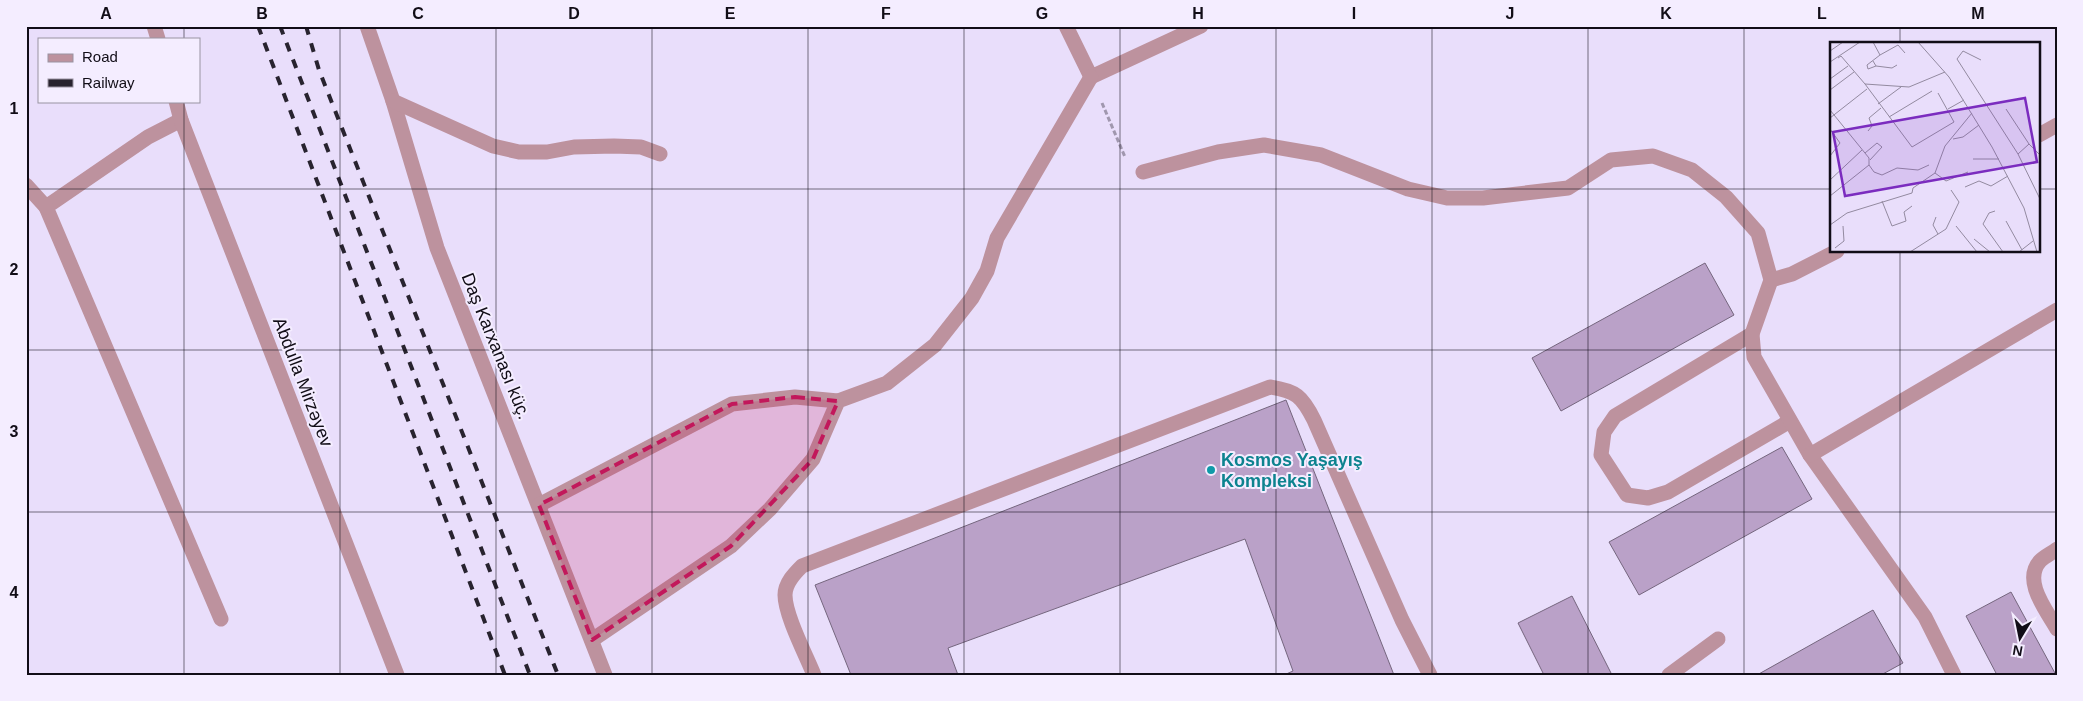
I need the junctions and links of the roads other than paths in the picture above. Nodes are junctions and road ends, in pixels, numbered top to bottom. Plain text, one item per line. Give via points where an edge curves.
1 (154, 26) edge
2 (367, 26) edge
3 (1066, 26) edge
4 (1201, 26) edge
5 (158, 38) edge
6 (1091, 77) junction
7 (393, 101) junction
8 (176, 102) edge
9 (181, 120) junction
10 (2057, 125) edge
11 (2040, 134) edge
12 (660, 154) dead end
13 (1143, 172) road end
14 (26, 185) edge
15 (46, 207) junction
16 (1835, 252) edge
17 (1771, 280) junction
18 (2057, 310) edge
19 (1752, 334) junction
20 (838, 401) junction
21 (1790, 421) junction
22 (1810, 454) junction
23 (539, 506) junction
24 (2057, 549) edge
25 (221, 619) dead end
26 (2057, 630) edge
27 (1718, 638) dead end
28 (592, 640) junction
29 (396, 675) edge
30 (605, 675) edge
31 (814, 675) edge
32 (1430, 675) edge
33 (1669, 675) edge
34 (1954, 675) edge

1 - 5 street
2 - 7 street, Daş Karxanası küç.
3 - 6 street
4 - 6 street
6 - 20 street via 997,238 987,271 972,298 935,345 886,383
7 - 12 street via 493,146 519,152 614,146 641,147
7 - 23 street, Daş Karxanası küç. via 438,248
8 - 9 street, Abdulla Mirzəyev
9 - 15 street via 148,137
9 - 29 street, Abdulla Mirzəyev
10 - 11 street
13 - 17 street via 1218,152 1264,145 1321,155 1408,189 1447,198 1483,198 1568,188 1611,160 1653,156 1692,170 1726,198 1758,234
14 - 15 street
15 - 25 street
16 - 17 street via 1792,274
17 - 19 street
18 - 22 street
19 - 21 street via 1754,357
19 - 21 street via 1615,416 1604,432 1601,454 1627,495 1648,498 1668,492
20 - 23 street via 795,397 732,404
20 - 28 street via 813,459 764,515 731,546
21 - 22 street
22 - 34 street via 1925,617
23 - 28 street, Daş Karxanası küç.
24 - 26 street via 2040,561 2034,572 2034,586
27 - 33 street
28 - 30 street, Daş Karxanası küç.
31 - 32 street via 788,613 785,594 792,576 802,566 1270,387 1287,390 1304,401

